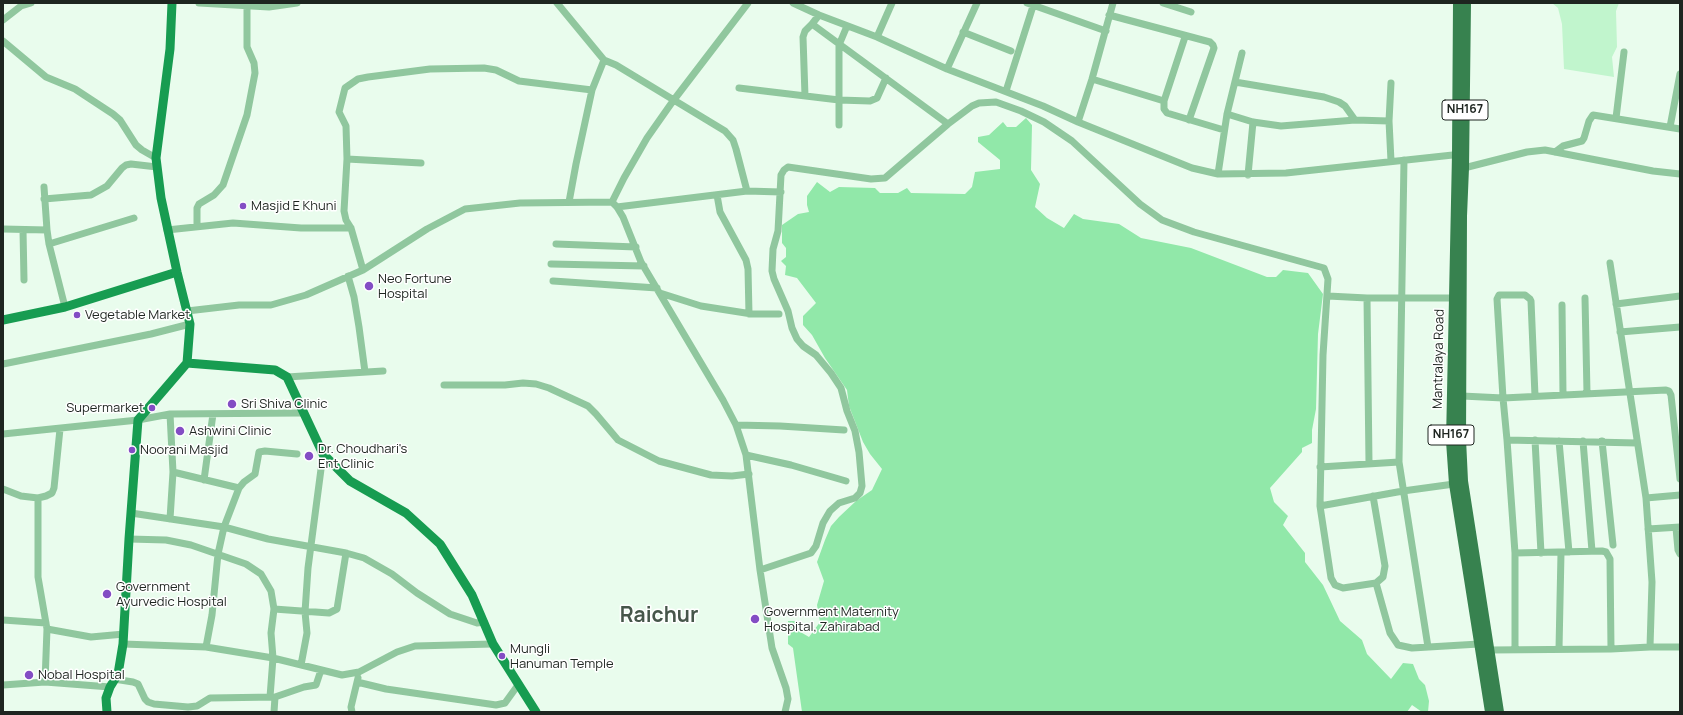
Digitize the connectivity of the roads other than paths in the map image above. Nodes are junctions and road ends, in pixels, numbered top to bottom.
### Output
1 (31, 3) edge
2 (172, 3) edge
3 (199, 3) edge
4 (297, 3) edge
5 (557, 3) edge
6 (748, 3) edge
7 (793, 3) edge
8 (892, 3) edge
9 (977, 3) edge
10 (1113, 3) edge
11 (1163, 3) edge
12 (1458, 3) edge
13 (1466, 3) edge
14 (1032, 4) edge
15 (247, 7) junction
16 (1191, 12) dead end
17 (1109, 15) junction
18 (819, 16) junction
19 (3, 20) edge
20 (812, 24) junction
21 (847, 26) junction
22 (1106, 31) junction
23 (963, 32) junction
24 (877, 37) junction
25 (1185, 37) junction
26 (3, 40) edge
27 (839, 45) junction
28 (1011, 50) dead end
29 (1624, 52) dead end
30 (1242, 53) dead end
31 (604, 60) junction
32 (947, 69) junction
33 (1680, 74) edge
34 (886, 78) junction
35 (1092, 79) junction
36 (1235, 82) junction
37 (1391, 83) dead end
38 (739, 88) dead end
39 (592, 90) junction
40 (1006, 91) junction
41 (805, 96) junction
42 (839, 100) junction
43 (673, 101) junction
44 (1164, 101) junction
45 (1227, 114) junction
46 (1616, 118) junction
47 (1189, 120) junction
48 (1355, 120) junction
49 (1389, 121) junction
50 (1078, 122) junction
51 (1253, 122) junction
52 (948, 124) junction
53 (839, 125) dead end
54 (1670, 127) junction
55 (1680, 129) edge
56 (1224, 130) junction
57 (1555, 152) junction
58 (1460, 154) junction
59 (347, 159) junction
60 (1404, 160) junction
61 (1391, 161) junction
62 (156, 162) junction
63 (421, 163) dead end
64 (1464, 168) junction
65 (1218, 174) junction
66 (1680, 174) edge
67 (1248, 175) junction
68 (44, 187) dead end
69 (747, 191) junction
70 (781, 192) junction
71 (717, 195) junction
72 (44, 199) junction
73 (569, 202) junction
74 (615, 205) junction
75 (134, 218) dead end
76 (197, 226) junction
77 (351, 228) junction
78 (3, 229) edge
79 (23, 230) junction
80 (48, 230) junction
81 (167, 230) junction
82 (49, 244) junction
83 (556, 244) dead end
84 (636, 247) junction
85 (1610, 263) dead end
86 (551, 264) dead end
87 (644, 266) junction
88 (363, 270) junction
89 (177, 272) junction
90 (348, 276) junction
91 (24, 280) dead end
92 (553, 281) dead end
93 (659, 290) junction
94 (1328, 296) junction
95 (1680, 296) edge
96 (1367, 298) junction
97 (1401, 298) junction
98 (1453, 298) junction
99 (1585, 298) dead end
100 (1616, 304) junction
101 (1562, 305) dead end
102 (65, 307) junction
103 (187, 311) junction
104 (749, 314) junction
105 (779, 314) dead end
106 (3, 320) edge
107 (190, 324) junction
108 (1680, 327) edge
109 (1620, 332) junction
110 (187, 363) junction
111 (3, 364) edge
112 (383, 371) dead end
113 (365, 372) junction
114 (287, 377) junction
115 (444, 385) dead end
116 (1630, 391) junction
117 (1587, 394) junction
118 (1563, 395) junction
119 (1462, 396) junction
120 (1535, 396) junction
121 (1503, 398) junction
122 (1677, 411) edge
123 (303, 413) junction
124 (170, 414) junction
125 (213, 414) junction
126 (138, 420) junction
127 (736, 425) junction
128 (60, 428) junction
129 (844, 430) dead end
130 (3, 434) edge
131 (1507, 440) junction
132 (1535, 440) junction
133 (1559, 441) junction
134 (1584, 441) junction
135 (1602, 441) junction
136 (1637, 443) junction
137 (297, 454) dead end
138 (323, 454) junction
139 (746, 455) junction
140 (1399, 462) junction
141 (1369, 463) junction
142 (1679, 465) edge
143 (1320, 467) junction
144 (173, 472) junction
145 (749, 474) junction
146 (1680, 479) edge
147 (204, 480) junction
148 (846, 481) dead end
149 (1454, 484) junction
150 (239, 488) junction
151 (3, 489) edge
152 (1403, 490) junction
153 (1680, 495) edge
154 (1373, 496) junction
155 (38, 498) junction
156 (1646, 498) junction
157 (1320, 506) junction
158 (131, 513) junction
159 (170, 518) junction
160 (224, 527) junction
161 (1678, 527) edge
162 (1648, 529) junction
163 (129, 539) junction
164 (1614, 545) dead end
165 (311, 547) junction
166 (1592, 551) junction
167 (1569, 552) junction
168 (346, 553) junction
169 (1515, 553) junction
170 (1541, 553) junction
171 (1561, 553) junction
172 (218, 554) junction
173 (1680, 554) edge
174 (760, 570) junction
175 (1376, 583) junction
176 (274, 609) junction
177 (305, 612) junction
178 (3, 620) edge
179 (484, 622) junction
180 (47, 626) junction
181 (124, 634) junction
182 (123, 644) junction
183 (493, 644) junction
184 (1479, 644) junction
185 (206, 647) junction
186 (1650, 647) junction
187 (1680, 647) edge
188 (1428, 648) junction
189 (1515, 649) junction
190 (1559, 649) junction
191 (1611, 649) junction
192 (1490, 650) junction
193 (273, 658) junction
194 (301, 665) junction
195 (321, 670) junction
196 (359, 672) junction
197 (45, 682) junction
198 (357, 682) junction
199 (112, 683) junction
200 (3, 685) edge
201 (518, 685) junction
202 (272, 697) junction
203 (107, 712) edge
204 (274, 712) edge
205 (352, 712) edge
206 (536, 712) edge
207 (786, 712) edge
208 (1490, 712) edge
209 (1499, 712) edge

1 - 19 street
2 - 62 main road
3 - 15 street
4 - 15 street
5 - 31 street
6 - 43 street
7 - 18 street
8 - 24 street
9 - 23 street
10 - 17 street
11 - 16 street
12 - 58 highway, Mantralaya Road / NH167
13 - 58 highway, NH167
14 - 22 street
14 - 40 street
15 - 76 street
17 - 22 street
17 - 25 street
18 - 20 street
18 - 21 street
20 - 27 street
20 - 41 street
21 - 24 street
21 - 27 street
22 - 35 street
23 - 28 street
23 - 32 street
24 - 32 street
25 - 44 street
25 - 47 street
26 - 62 street
27 - 34 street
27 - 42 street
29 - 46 street
30 - 36 street
31 - 39 street
31 - 43 street
32 - 40 street
33 - 54 street
34 - 42 street
34 - 52 street
35 - 44 street
35 - 50 street
36 - 45 street
36 - 48 street
37 - 49 street
38 - 41 street
39 - 59 street
39 - 73 street
40 - 50 street
41 - 42 street
42 - 53 street
43 - 69 street
43 - 74 street
44 - 47 street
45 - 51 street
45 - 56 street
46 - 54 street
46 - 57 street
47 - 56 street
48 - 49 street
48 - 51 street
49 - 61 street
50 - 65 street
51 - 67 street
52 - 70 street
52 - 94 street
54 - 55 street
56 - 65 street
57 - 64 street
57 - 66 street
58 - 60 street
58 - 64 highway, NH167
58 - 98 highway, Mantralaya Road / NH167
59 - 63 street
59 - 77 street
60 - 61 street
60 - 97 street
61 - 67 street
62 - 72 street
62 - 81 main road
64 - 119 highway, Mantralaya Road / NH167
65 - 67 street
68 - 72 street
69 - 70 street
69 - 71 street
70 - 174 street
71 - 74 street
71 - 104 street
72 - 80 street
73 - 74 street
73 - 88 street
74 - 84 street
75 - 82 street
76 - 77 street
76 - 81 street
77 - 88 street
78 - 79 street
79 - 80 street
79 - 91 street
80 - 82 street
81 - 89 main road
82 - 102 street
83 - 84 street
84 - 87 street
85 - 100 street
86 - 87 street
87 - 93 street
88 - 90 street
89 - 102 main road
89 - 103 main road
90 - 103 street
90 - 113 street
92 - 93 street
93 - 104 street
93 - 127 street
94 - 96 street
94 - 143 street
95 - 100 street
96 - 97 street
96 - 141 street
97 - 98 street
97 - 140 street
98 - 149 highway, Mantralaya Road / NH167
99 - 117 street
100 - 109 street
101 - 118 street
102 - 106 main road
103 - 107 main road
104 - 105 street
107 - 110 main road
107 - 111 street
108 - 109 street
109 - 116 street
110 - 114 main road
110 - 126 main road
112 - 113 street
113 - 114 street
114 - 123 main road
115 - 145 street
116 - 117 street
116 - 122 street
116 - 136 street
117 - 118 street
118 - 120 street
119 - 121 street
119 - 192 highway, Mantralaya Road / NH167
120 - 121 street
120 - 121 street
121 - 131 street
122 - 142 street
123 - 125 street
123 - 138 main road
124 - 125 street
124 - 126 street
124 - 144 street
125 - 147 street
126 - 128 street
126 - 158 main road
127 - 129 street
127 - 139 street
128 - 130 street
128 - 155 street
131 - 132 street
131 - 169 street
132 - 133 street
132 - 170 street
133 - 134 street
133 - 167 street
134 - 135 street
134 - 166 street
135 - 136 street
135 - 164 street
136 - 156 street
137 - 150 street
138 - 165 street
138 - 179 main road
139 - 145 street
139 - 148 street
140 - 141 street
140 - 152 street
141 - 143 street
142 - 146 street
143 - 157 street
144 - 147 street
144 - 159 street
145 - 174 street
147 - 150 street
149 - 152 street
149 - 184 highway, Mantralaya Road / NH167
150 - 160 street
151 - 155 street
152 - 154 street
152 - 188 street
153 - 156 street
154 - 157 street
154 - 175 street
155 - 180 street
156 - 162 street
157 - 175 street
158 - 159 street
158 - 163 main road
159 - 160 street
160 - 165 street
160 - 172 street
161 - 162 street
161 - 173 street
162 - 186 street
163 - 172 street
163 - 181 main road
165 - 168 street
165 - 177 street
166 - 167 street
166 - 191 street
167 - 171 street
168 - 177 street
168 - 179 street
169 - 170 street
169 - 189 street
170 - 171 street
171 - 190 street
172 - 176 street
172 - 185 street
174 - 207 street
175 - 188 street
176 - 177 street
176 - 193 street
177 - 194 street
178 - 180 street
179 - 183 main road
180 - 181 street
180 - 197 street
181 - 182 main road
182 - 185 street
182 - 199 main road
183 - 196 street
183 - 201 main road
184 - 188 street
184 - 208 highway, Mantralaya Road / NH167
185 - 193 street
186 - 187 street
186 - 191 street
189 - 190 street
189 - 192 street
190 - 191 street
192 - 209 highway, Mantralaya Road / NH167
193 - 194 street
193 - 202 street
194 - 195 street
195 - 196 street
195 - 202 street
196 - 198 street
197 - 199 street
197 - 200 street
198 - 201 street
198 - 205 street
199 - 202 street
199 - 203 main road
201 - 206 main road
202 - 204 street

